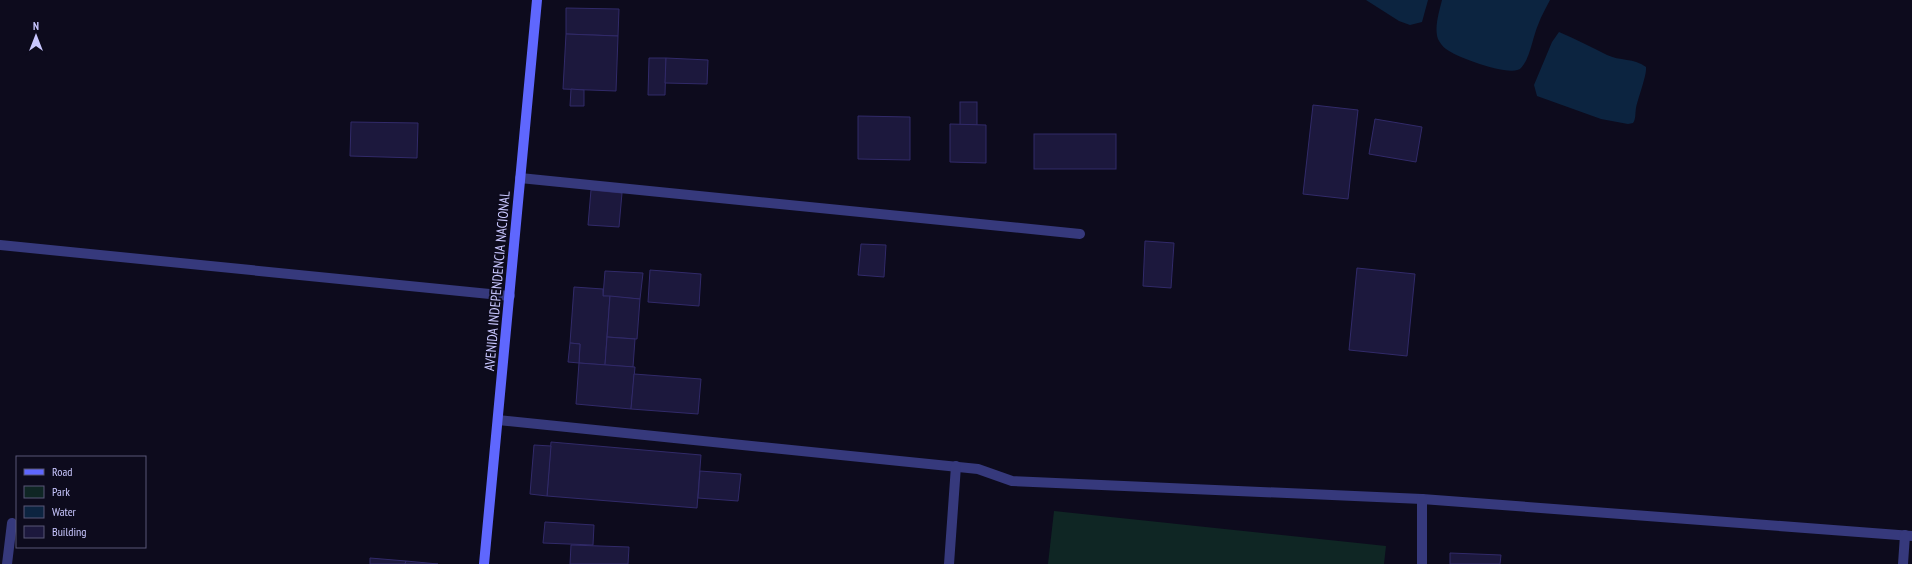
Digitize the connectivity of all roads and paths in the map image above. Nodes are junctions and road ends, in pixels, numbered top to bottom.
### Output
1 (537, 0) edge
2 (520, 178) junction
3 (1080, 234) dead end
4 (0, 245) edge
5 (510, 296) junction
6 (498, 420) junction
7 (956, 466) junction
8 (1422, 499) junction
9 (12, 523) dead end
10 (1908, 535) edge
11 (7, 564) edge
12 (484, 564) edge
13 (949, 564) edge
14 (1422, 564) edge
15 (1903, 564) edge

1 - 2 main road, AVENIDA INDEPENDENCIA NACIONAL
2 - 3 street
2 - 5 main road, AVENIDA INDEPENDENCIA NACIONAL
4 - 5 street
5 - 6 main road, AVENIDA INDEPENDENCIA NACIONAL
6 - 7 street
6 - 12 main road, AVENIDA INDEPENDENCIA NACIONAL
7 - 8 street
7 - 13 street
8 - 10 street
8 - 14 street
9 - 11 street
10 - 15 street

